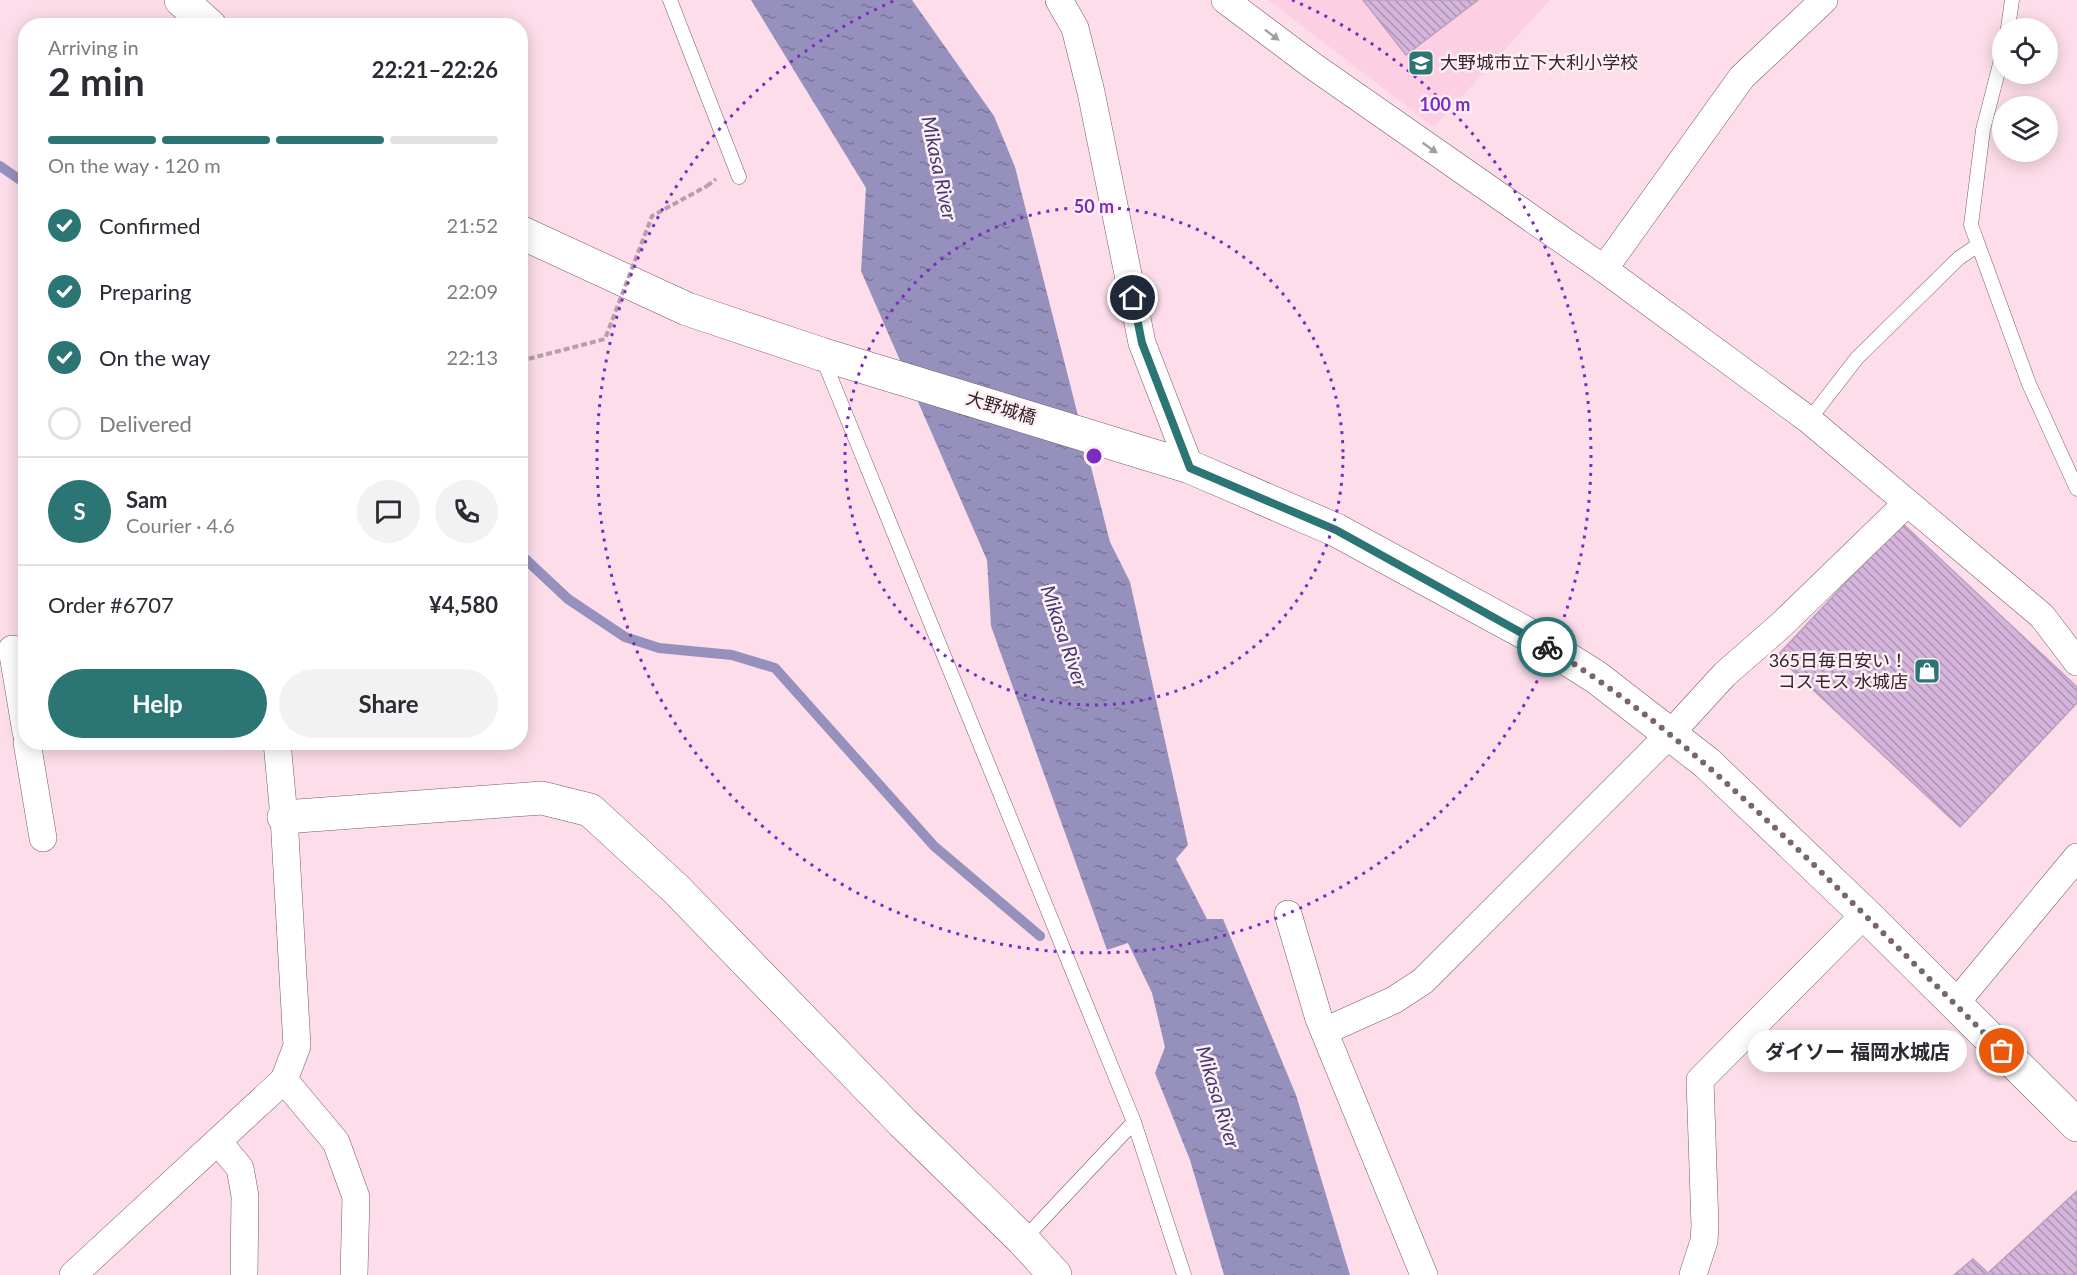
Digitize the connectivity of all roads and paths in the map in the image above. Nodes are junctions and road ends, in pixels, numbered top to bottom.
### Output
1 (181, 0) edge
2 (670, 0) edge
3 (1059, 0) edge
4 (1225, 0) edge
5 (1824, 0) edge
6 (2012, 0) edge
7 (201, 18) edge
8 (2009, 18) edge
9 (1995, 84) edge
10 (739, 177) dead end
11 (707, 186) dead end
12 (528, 236) edge
13 (1978, 245) junction
14 (1604, 269) junction
15 (821, 354) junction
16 (528, 360) edge
17 (1809, 420) junction
18 (1190, 468) junction
19 (2077, 489) edge
20 (1907, 503) junction
21 (18, 650) edge
22 (2077, 662) edge
23 (18, 685) edge
24 (1671, 733) junction
25 (28, 750) edge
26 (278, 750) edge
27 (284, 817) junction
28 (43, 838) dead end
29 (2077, 857) edge
30 (1288, 914) dead end
31 (1865, 914) junction
32 (1955, 1004) junction
33 (1325, 1031) junction
34 (284, 1080) junction
35 (1134, 1122) junction
36 (2077, 1125) edge
37 (219, 1143) junction
38 (1023, 1240) junction
39 (73, 1275) edge
40 (244, 1275) edge
41 (354, 1275) edge
42 (1055, 1275) edge
43 (1184, 1275) edge
44 (1424, 1275) edge
45 (1694, 1275) edge

1 - 7 main road
2 - 10 lane
3 - 18 street
4 -> 14 street
5 - 14 street
6 - 8 lane
9 - 13 lane
11 - 16 path, bridge
12 - 15 main road, 大野城橋
13 - 17 lane
13 - 19 lane
14 - 17 street
15 - 18 main road, 大野城橋
15 - 35 lane
17 - 20 street
18 - 24 main road, 大野城橋
20 - 22 street
20 - 24 street
21 - 23 street
24 - 31 main road, 大野城橋
24 - 33 street
25 - 28 street
26 - 27 street
27 - 34 street
27 - 38 main road
29 - 32 street
30 - 33 street
31 - 32 main road, 大野城橋
31 - 45 street
32 - 36 main road, 大野城橋
33 - 44 street
34 - 37 street
34 - 41 street
35 - 38 lane
35 - 43 lane
37 - 39 street
37 - 40 street
38 - 42 main road

